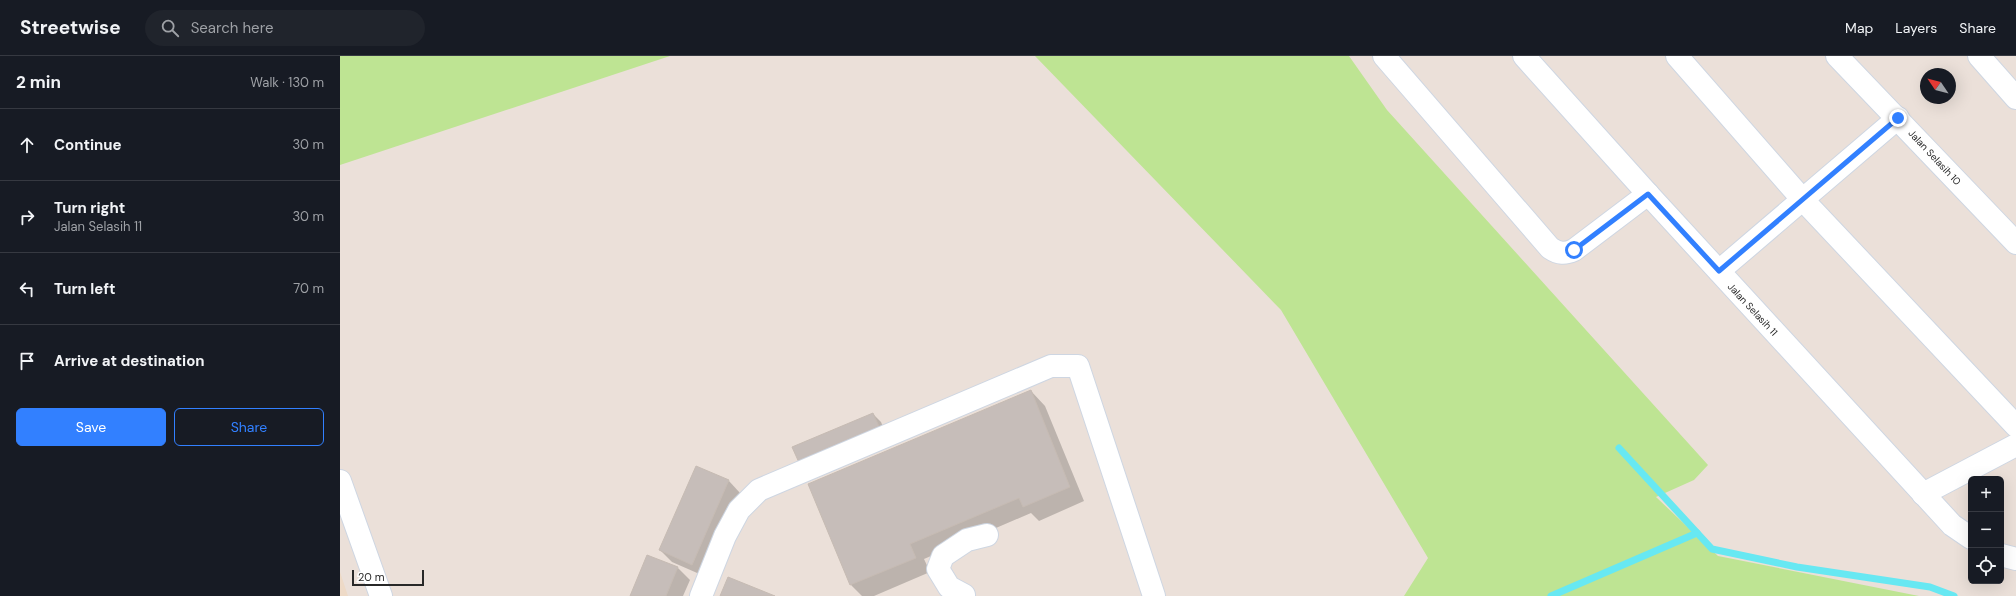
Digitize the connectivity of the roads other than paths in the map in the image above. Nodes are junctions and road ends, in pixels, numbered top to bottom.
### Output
1 (1384, 56) edge
2 (1524, 56) edge
3 (1677, 56) edge
4 (1837, 56) edge
5 (1979, 56) edge
6 (2016, 98) edge
7 (1898, 118) junction
8 (1648, 194) junction
9 (1803, 200) junction
10 (2016, 243) edge
11 (1719, 271) junction
12 (2016, 426) edge
13 (2016, 445) edge
14 (340, 481) edge
15 (1923, 494) junction
16 (987, 535) dead end
17 (1968, 536) edge
18 (2004, 556) edge
19 (2016, 559) edge
20 (964, 594) dead end
21 (381, 596) edge
22 (701, 596) edge
23 (1154, 596) edge

1 - 8 street
2 - 8 street, Jalan Selasih 11
3 - 9 street
4 - 7 street, Jalan Selasih 10
5 - 6 street
7 - 9 street
7 - 10 street, Jalan Selasih 10
8 - 11 street, Jalan Selasih 11
9 - 11 street
9 - 12 street
11 - 15 street, Jalan Selasih 11
13 - 15 street
14 - 21 street
15 - 17 street, Jalan Selasih 11
16 - 20 street
18 - 19 street
22 - 23 street

